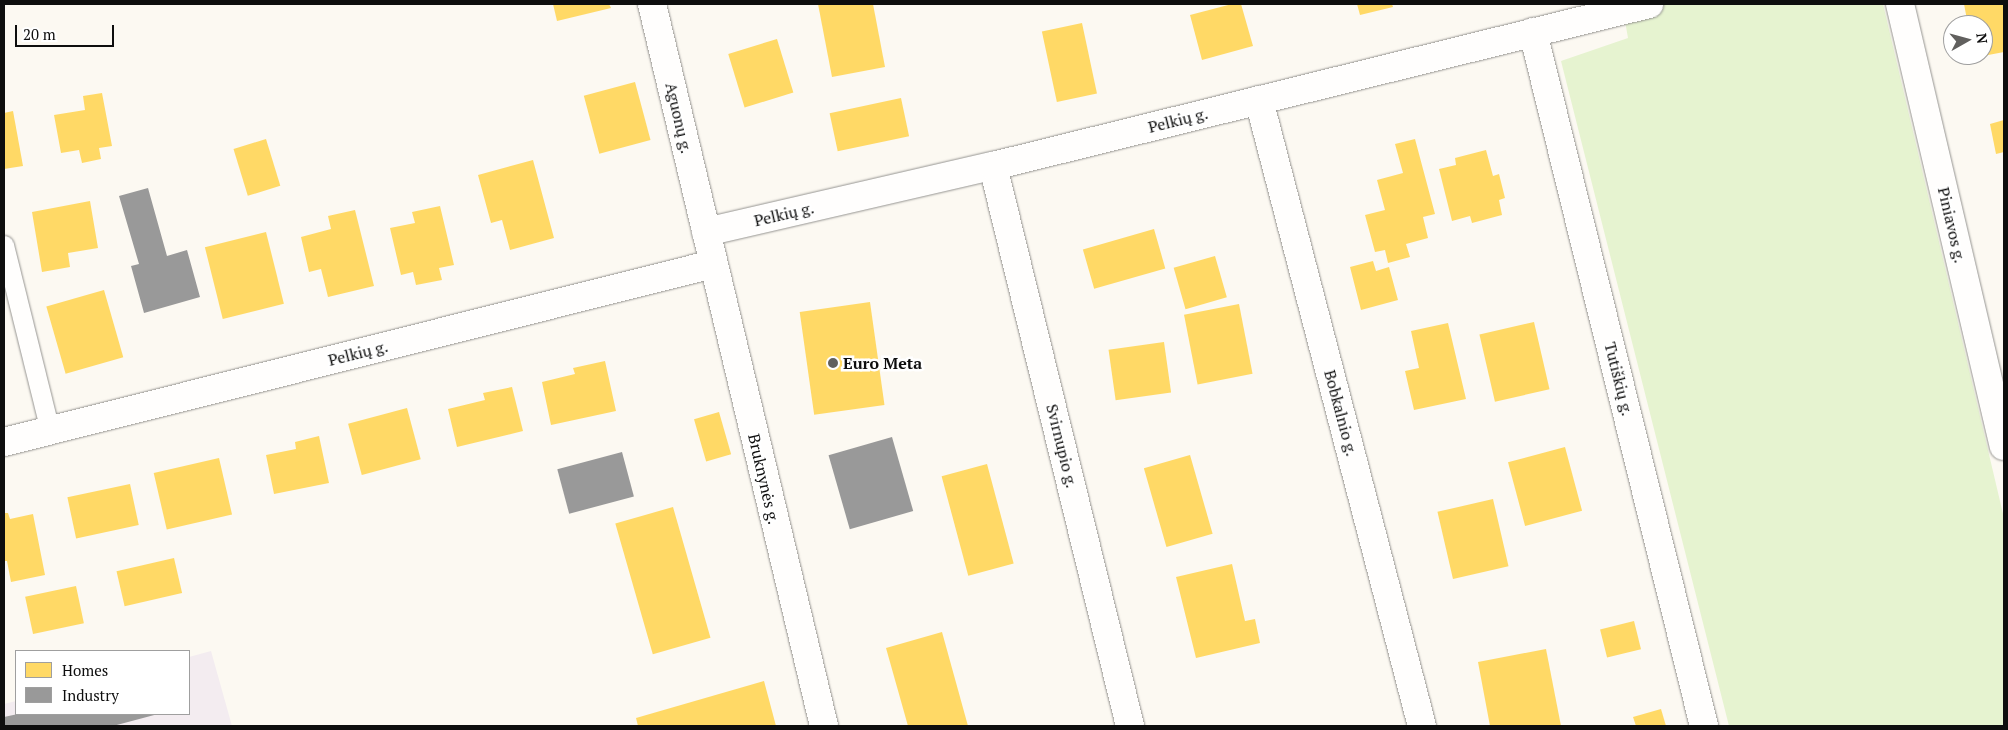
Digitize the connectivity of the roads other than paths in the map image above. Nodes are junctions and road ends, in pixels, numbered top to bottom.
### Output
1 (652, 4) edge
2 (1649, 4) edge
3 (1900, 4) edge
4 (1533, 32) junction
5 (1259, 100) junction
6 (993, 166) junction
7 (706, 232) junction
8 (4, 246) edge
9 (713, 264) junction
10 (50, 431) junction
11 (4, 442) edge
12 (2004, 446) edge
13 (824, 726) edge
14 (1130, 726) edge
15 (1422, 726) edge
16 (1704, 726) edge

1 - 7 street, Aguonų g.
2 - 4 street, Pelkių g.
3 - 12 street, Piniavos g.
4 - 5 street, Pelkių g.
4 - 16 street, Tutiškių g.
5 - 6 street, Pelkių g.
5 - 15 street, Bobkalnio g.
6 - 7 street, Pelkių g.
6 - 14 street, Svirnupio g.
7 - 9 street, Bruknynės g.
8 - 10 lane
9 - 10 street, Pelkių g.
9 - 13 street, Bruknynės g.
10 - 11 street, Pelkių g.

